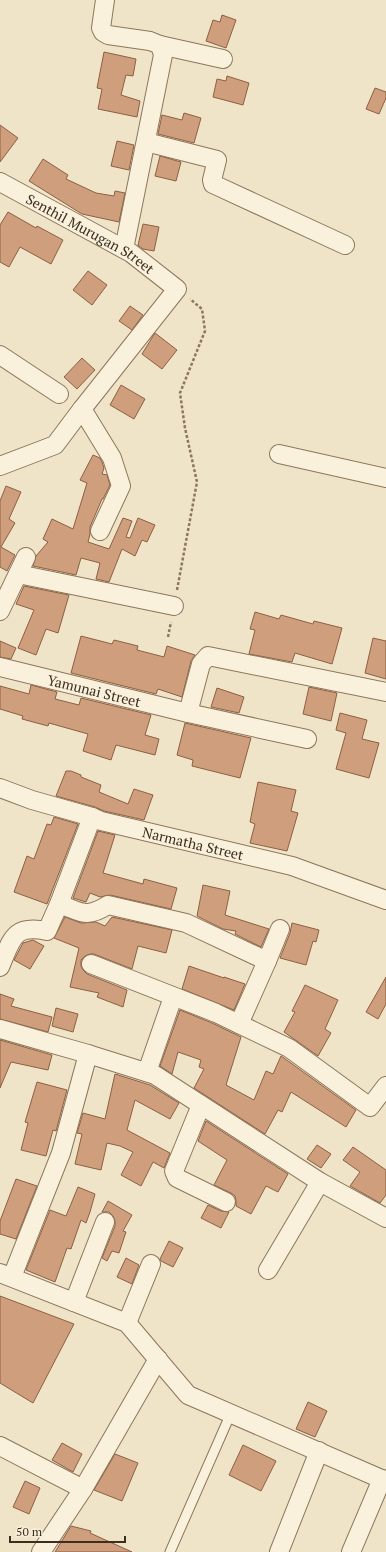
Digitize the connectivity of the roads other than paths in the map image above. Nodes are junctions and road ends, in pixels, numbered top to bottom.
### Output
1 (105, 0) edge
2 (160, 45) junction
3 (223, 60) dead end
4 (146, 142) junction
5 (0, 182) edge
6 (346, 246) dead end
7 (124, 249) junction
8 (0, 355) edge
9 (59, 394) dead end
10 (82, 409) junction
11 (280, 454) dead end
12 (0, 466) edge
13 (386, 478) edge
14 (100, 531) dead end
15 (26, 558) dead end
16 (18, 574) junction
17 (174, 606) road end
18 (0, 611) edge
19 (0, 667) edge
20 (386, 692) edge
21 (188, 713) junction
22 (307, 739) dead end
23 (0, 788) edge
24 (92, 817) junction
25 (386, 900) edge
26 (59, 904) junction
27 (280, 929) dead end
28 (2, 955) edge
29 (267, 961) junction
30 (91, 964) dead end
31 (173, 997) junction
32 (239, 1024) junction
33 (0, 1029) edge
34 (88, 1054) junction
35 (146, 1072) junction
36 (386, 1086) edge
37 (201, 1106) junction
38 (320, 1182) junction
39 (226, 1202) dead end
40 (386, 1218) edge
41 (105, 1222) dead end
42 (151, 1264) dead end
43 (268, 1270) dead end
44 (6, 1275) edge
45 (74, 1302) junction
46 (127, 1323) junction
47 (158, 1360) junction
48 (230, 1413) junction
49 (0, 1446) edge
50 (320, 1451) junction
51 (384, 1480) edge
52 (83, 1489) junction
53 (41, 1552) edge
54 (170, 1552) edge
55 (279, 1552) edge
56 (351, 1552) edge

1 - 2 street
2 - 3 street
2 - 4 street
4 - 6 street
4 - 7 street
5 - 7 street, Senthil Murugan Street
7 - 10 street, Senthil Murugan Street
8 - 9 street
10 - 12 street
10 - 14 street
11 - 13 street
15 - 16 street
16 - 17 street
16 - 18 street
19 - 21 street, Yamunai Street
20 - 21 street
21 - 22 street, Yamunai Street
23 - 24 street, Narmatha Street
24 - 25 street, Narmatha Street
24 - 26 street
26 - 28 street
26 - 29 street
27 - 29 street
29 - 32 street
30 - 31 street
31 - 32 street
31 - 35 street
32 - 36 street
33 - 34 street
34 - 35 street
34 - 44 street
35 - 37 street
37 - 38 street
37 - 39 street
38 - 40 street
38 - 43 street
41 - 45 street
42 - 46 street
44 - 45 street
45 - 46 street
46 - 47 street
47 - 48 street
47 - 52 street
48 - 50 street
48 - 54 lane
49 - 52 street
50 - 51 street
50 - 55 street
51 - 56 street
52 - 53 street

